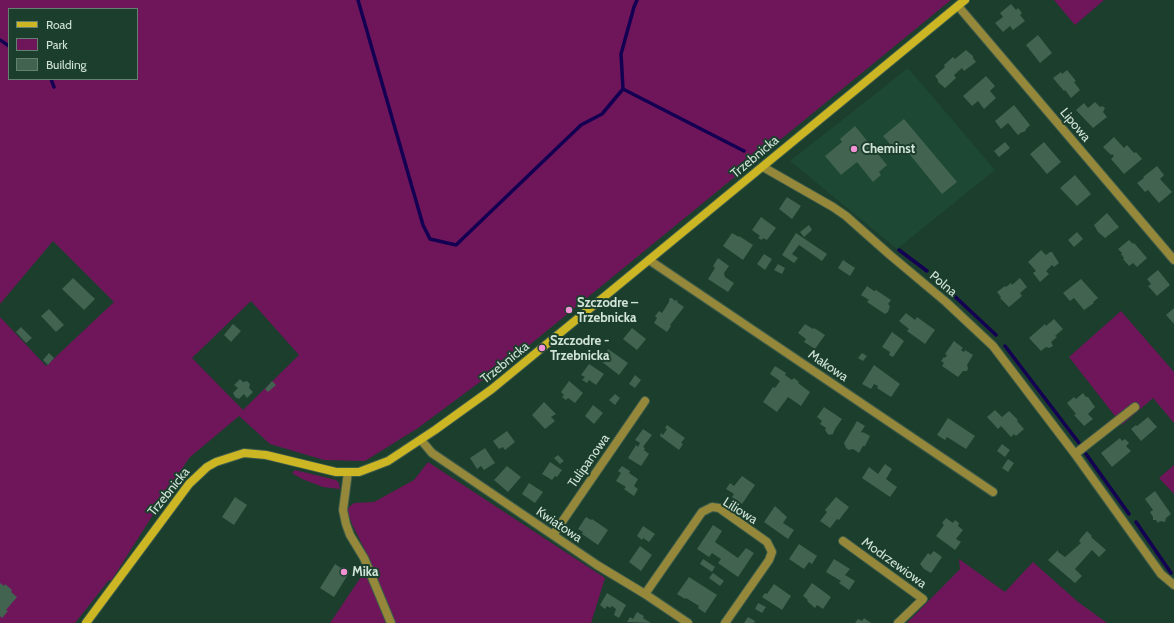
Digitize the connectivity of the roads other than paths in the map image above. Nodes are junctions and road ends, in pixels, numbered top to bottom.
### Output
1 (965, 0) edge
2 (958, 6) junction
3 (763, 167) junction
4 (649, 260) junction
5 (1174, 260) edge
6 (645, 401) dead end
7 (1135, 407) dead end
8 (421, 440) junction
9 (1075, 454) junction
10 (348, 472) junction
11 (993, 492) dead end
12 (553, 535) junction
13 (843, 540) dead end
14 (1174, 585) edge
15 (644, 594) junction
16 (86, 623) edge
17 (391, 623) edge
18 (688, 623) edge
19 (725, 623) edge
20 (898, 623) edge

1 - 2 street, Trzebnicka
2 - 3 street, Trzebnicka
2 - 5 street, Lipowa
3 - 4 street, Trzebnicka
3 - 9 street, Polna
4 - 8 street, Trzebnicka
4 - 11 street, Makowa
6 - 12 street, Tulipanowa
7 - 9 street
8 - 10 street, Trzebnicka
8 - 12 street, Kwiatowa
9 - 14 street, Polna
10 - 16 street, Trzebnicka
10 - 17 street
12 - 15 street, Kwiatowa
13 - 20 street, Modrzewiowa
15 - 18 street, Kwiatowa
15 - 19 street, Liliowa

